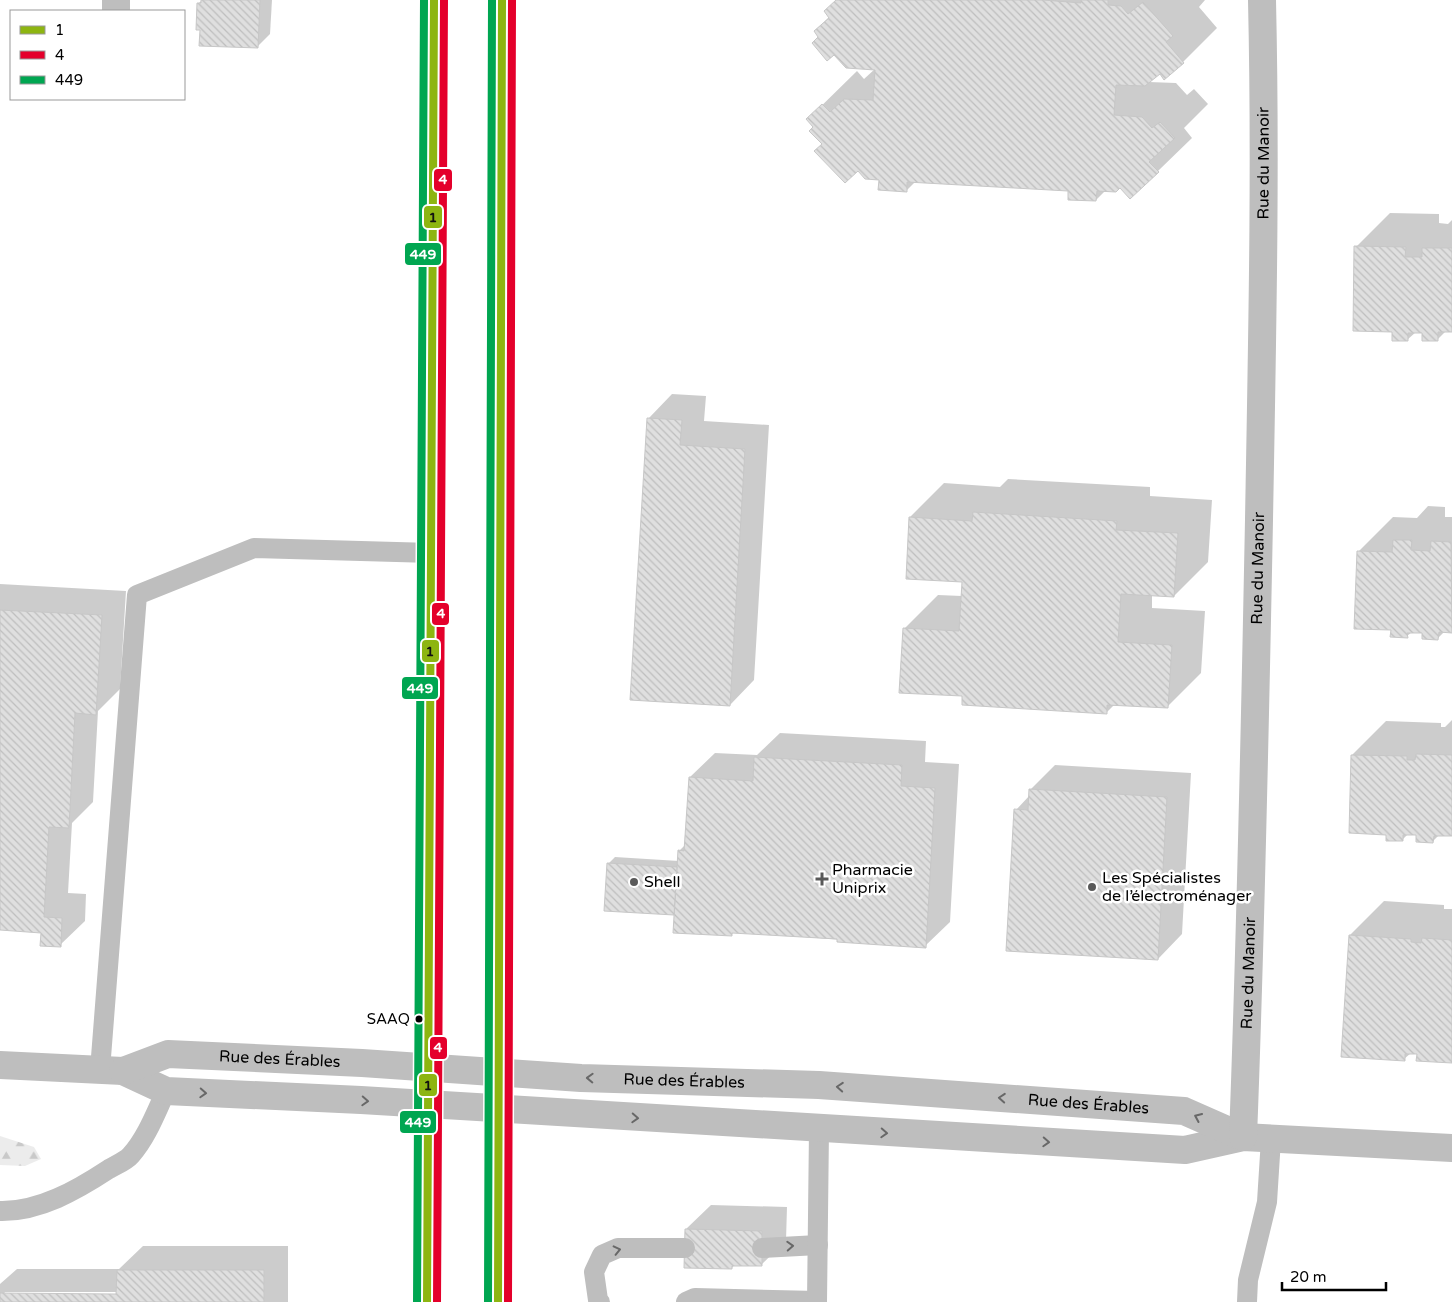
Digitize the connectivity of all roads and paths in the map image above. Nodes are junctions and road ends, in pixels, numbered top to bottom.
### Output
1 (434, 0) edge
2 (502, 0) edge
3 (1262, 0) edge
4 (432, 553) junction
5 (0, 1064) edge
6 (430, 1068) junction
7 (112, 1070) junction
8 (499, 1072) junction
9 (166, 1091) junction
10 (429, 1105) junction
11 (498, 1110) junction
12 (819, 1129) junction
13 (1242, 1137) junction
14 (1271, 1138) junction
15 (1452, 1148) edge
16 (0, 1211) edge
17 (818, 1245) junction
18 (685, 1248) dead end
19 (762, 1248) dead end
20 (692, 1301) edge
21 (427, 1302) edge
22 (498, 1302) edge
23 (600, 1302) edge
24 (818, 1302) edge
25 (1247, 1302) edge

1 - 4 main road
2 - 8 main road
3 - 13 street, Rue du Manoir
4 - 6 main road
4 - 7 lane
5 - 7 street, Rue des Érables
6 - 7 street, Rue des Érables
6 - 8 street, Rue des Érables
6 - 10 main road
7 - 9 street, Rue des Érables
8 - 11 main road
13 -> 8 street, Rue des Érables
9 -> 10 street, Rue des Érables
9 - 16 lane
10 - 11 street, Rue des Érables
10 - 21 main road
11 -> 12 street, Rue des Érables
11 - 22 main road
12 -> 13 street, Rue des Érables
12 - 17 lane
13 - 14 street, Rue des Érables
14 - 15 street, Rue des Érables
14 - 25 lane
19 -> 17 lane
17 - 24 lane
23 -> 18 lane
20 - 24 lane

